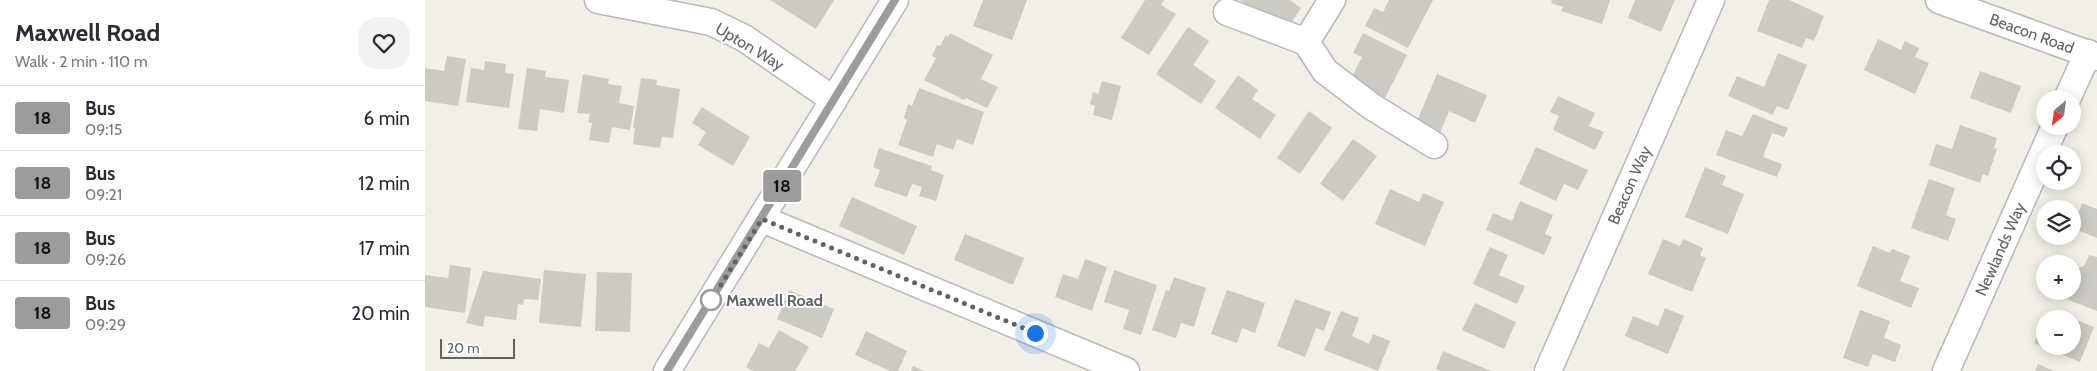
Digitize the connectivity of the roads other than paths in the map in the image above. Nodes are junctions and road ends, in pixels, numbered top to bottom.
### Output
1 (598, 0) edge
2 (895, 0) edge
3 (1332, 0) edge
4 (1711, 0) edge
5 (1939, 0) edge
6 (1227, 12) dead end
7 (1306, 42) junction
8 (2092, 55) edge
9 (2072, 90) edge
10 (834, 100) junction
11 (2051, 135) edge
12 (1434, 145) dead end
13 (762, 219) junction
14 (667, 371) edge
15 (1126, 371) edge
16 (1548, 371) edge
17 (1946, 371) edge

1 - 10 street, Upton Way
2 - 10 street
3 - 7 street
4 - 16 street, Beacon Way
5 - 8 street, Beacon Road
6 - 7 street
7 - 12 street
8 - 9 street
10 - 13 street
11 - 17 street, Newlands Way
13 - 14 street
13 - 15 street

